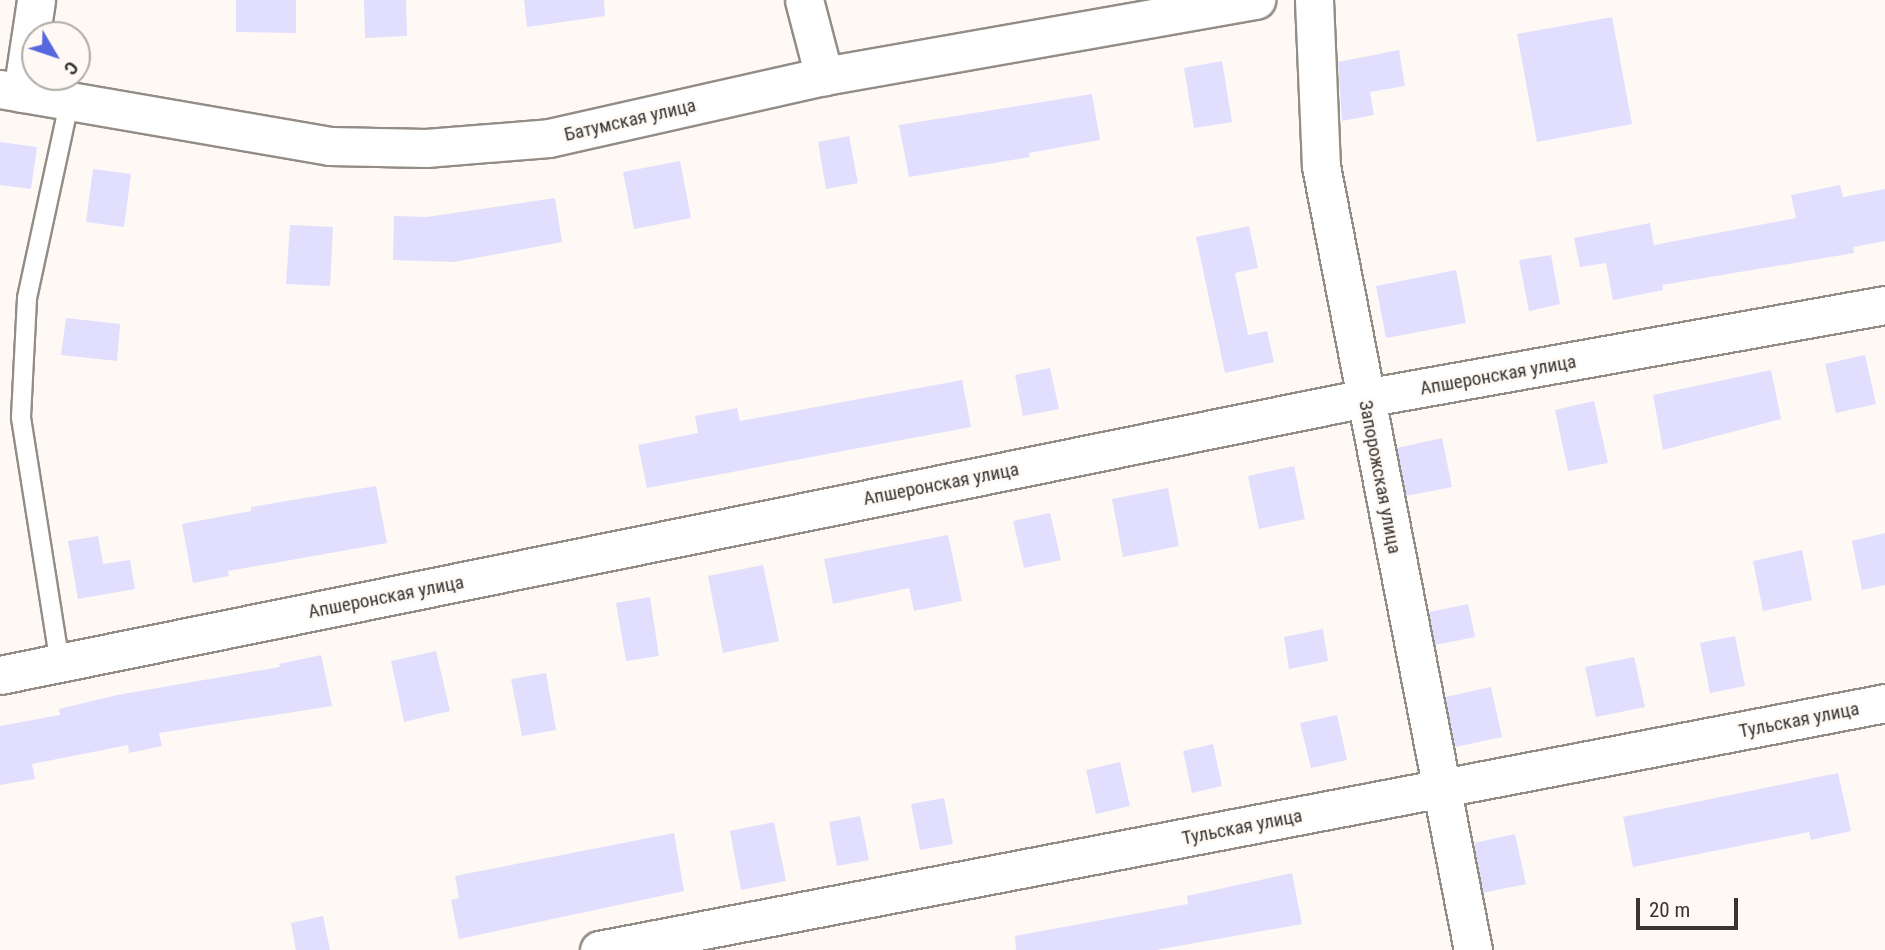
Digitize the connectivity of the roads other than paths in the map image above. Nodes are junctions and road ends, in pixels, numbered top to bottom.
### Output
1 (36, 0) edge
2 (804, 0) edge
3 (1256, 0) edge
4 (1314, 0) edge
5 (1208, 4) edge
6 (824, 76) junction
7 (11, 91) edge
8 (69, 104) junction
9 (1885, 305) edge
10 (1365, 398) junction
11 (60, 664) junction
12 (0, 675) edge
13 (1885, 703) edge
14 (1442, 789) junction
15 (599, 950) edge
16 (1473, 950) edge

1 - 7 street
2 - 6 street
3 - 5 street, Батумская улица
4 - 10 street, Запорожская улица
5 - 6 street, Батумская улица
6 - 8 street, Батумская улица
7 - 8 street, Батумская улица
8 - 11 lane
9 - 10 street, Апшеронская улица
10 - 11 street, Апшеронская улица
10 - 14 street, Запорожская улица
11 - 12 street, Апшеронская улица
13 - 14 street, Тульская улица
14 - 15 street, Тульская улица
14 - 16 street, Запорожская улица

